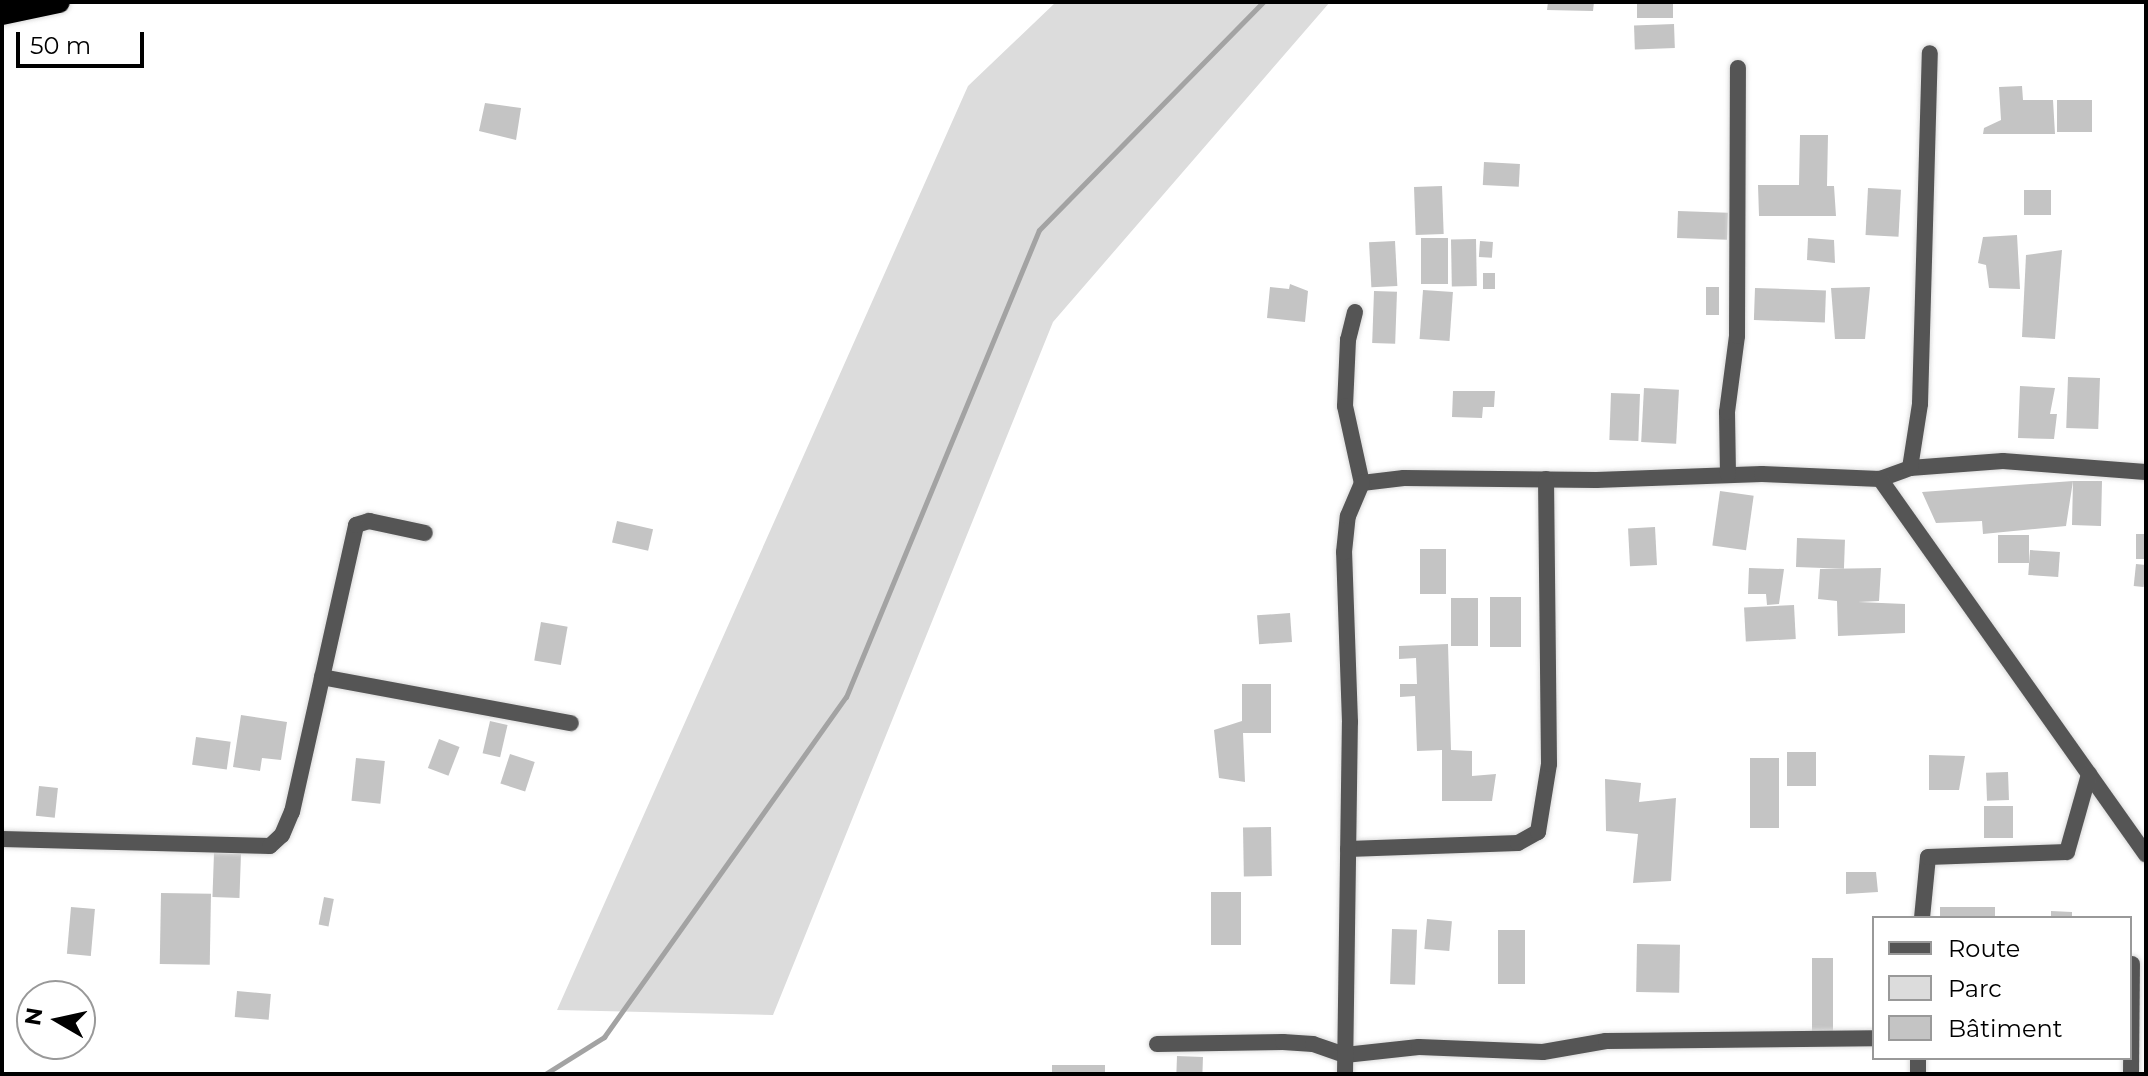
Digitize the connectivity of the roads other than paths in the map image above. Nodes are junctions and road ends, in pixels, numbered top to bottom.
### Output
1 (59, 2) edge
2 (2, 14) edge
3 (1930, 53) dead end
4 (1738, 68) dead end
5 (1355, 312) dead end
6 (1910, 468) junction
7 (2146, 472) edge
8 (1728, 475) junction
9 (1546, 479) junction
10 (1880, 479) junction
11 (1362, 483) junction
12 (425, 533) dead end
13 (322, 677) junction
14 (571, 723) dead end
15 (2089, 774) junction
16 (2, 839) edge
17 (1348, 849) junction
18 (2146, 854) edge
19 (1922, 916) edge
20 (1872, 1038) edge
21 (1157, 1044) dead end
22 (1345, 1055) junction
23 (1345, 1074) edge

1 - 2 highway
3 - 6 street
4 - 8 street
5 - 11 street
6 - 7 street
6 - 10 street
8 - 9 street
8 - 10 street
9 - 11 street
9 - 17 street
10 - 15 street
11 - 17 street
12 - 13 street
13 - 14 street
13 - 16 street
15 - 18 street
15 - 19 street
17 - 22 street
20 - 22 street
21 - 22 street
22 - 23 street

